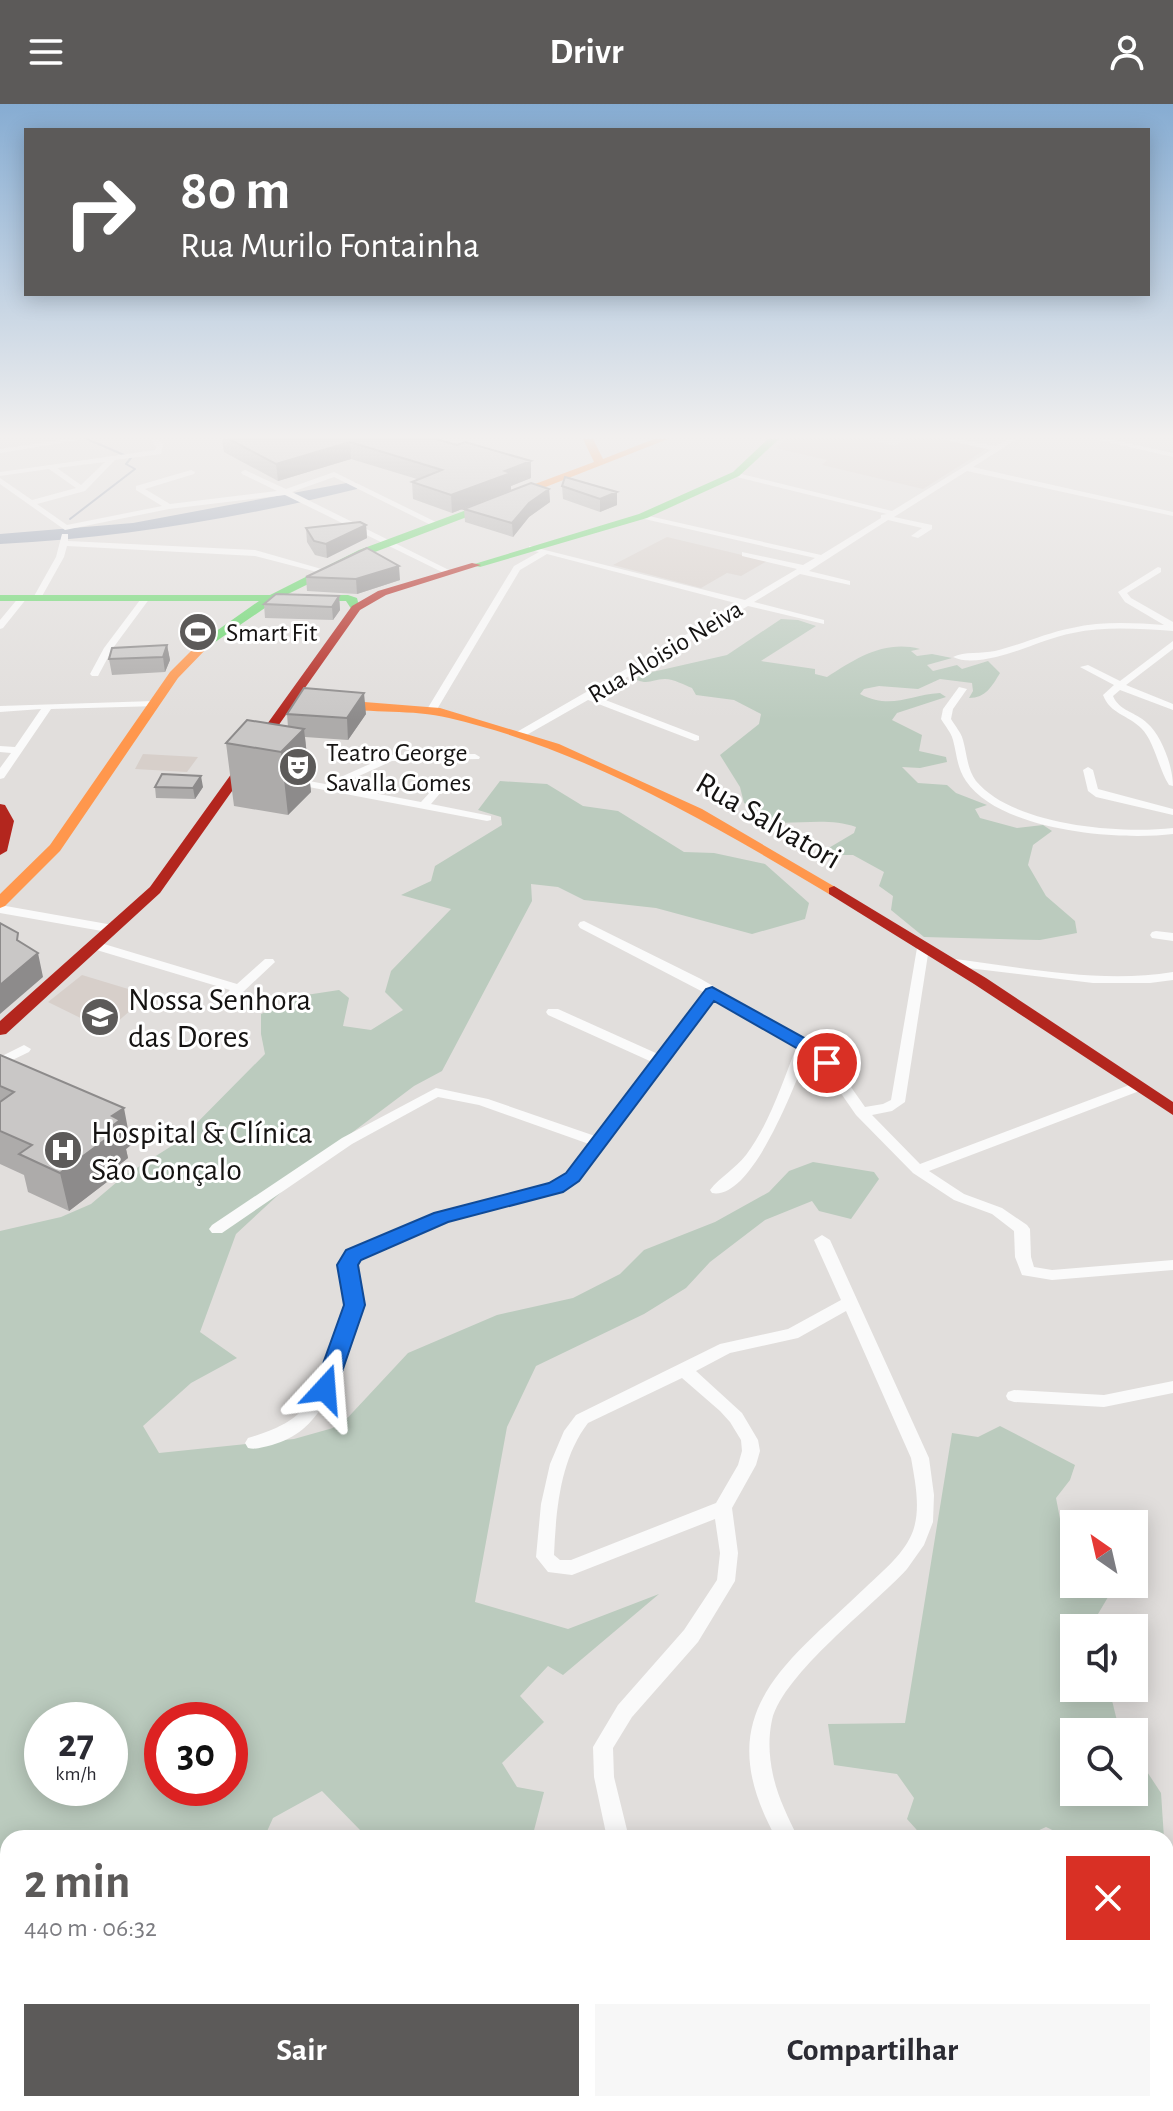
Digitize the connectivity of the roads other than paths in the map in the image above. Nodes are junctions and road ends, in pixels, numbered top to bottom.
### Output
1 (62, 533) edge
2 (74, 533) edge
3 (366, 533) edge
4 (416, 533) edge
5 (593, 533) edge
6 (715, 533) edge
7 (862, 533) edge
8 (920, 533) edge
9 (65, 535) junction
10 (915, 536) dead end
11 (386, 543) junction
12 (538, 551) junction
13 (745, 554) dead end
14 (824, 558) junction
15 (321, 570) junction
16 (1158, 570) dead end
17 (805, 571) junction
18 (449, 572) junction
19 (847, 583) dead end
20 (0, 598) edge
21 (30, 598) junction
22 (146, 598) junction
23 (267, 599) junction
24 (745, 603) junction
25 (356, 608) junction
26 (821, 622) dead end
27 (0, 626) edge
28 (1173, 627) edge
29 (1173, 644) edge
30 (958, 657) dead end
31 (1085, 667) dead end
32 (95, 674) dead end
33 (1120, 686) junction
34 (962, 689) dead end
35 (588, 697) junction
36 (287, 701) junction
37 (154, 704) junction
38 (48, 706) junction
39 (1173, 707) edge
40 (0, 709) edge
41 (431, 711) junction
42 (519, 735) junction
43 (695, 738) dead end
44 (0, 749) edge
45 (18, 750) junction
46 (475, 757) dead end
47 (1088, 770) dead end
48 (0, 776) edge
49 (276, 778) edge
50 (1173, 783) edge
51 (327, 787) junction
52 (437, 791) dead end
53 (423, 806) junction
54 (0, 808) edge
55 (1173, 812) edge
56 (487, 818) dead end
57 (1173, 831) edge
58 (2, 844) edge
59 (0, 906) edge
60 (584, 925) dead end
61 (113, 929) junction
62 (1156, 935) dead end
63 (1173, 937) edge
64 (94, 945) junction
65 (923, 948) junction
66 (269, 962) dead end
67 (947, 962) junction
68 (1173, 976) edge
69 (239, 989) junction
70 (712, 992) junction
71 (220, 1006) dead end
72 (553, 1012) dead end
73 (0, 1030) edge
74 (804, 1045) junction
75 (24, 1049) dead end
76 (659, 1060) junction
77 (0, 1062) edge
78 (1137, 1087) junction
79 (1173, 1110) edge
80 (861, 1112) junction
81 (600, 1143) junction
82 (918, 1170) junction
83 (717, 1190) dead end
84 (217, 1229) dead end
85 (822, 1240) dead end
86 (1173, 1265) edge
87 (849, 1302) junction
88 (684, 1370) junction
89 (1173, 1387) edge
90 (1014, 1396) dead end
91 (254, 1443) dead end
92 (723, 1508) junction
93 (616, 1830) edge
94 (783, 1830) edge

1 - 9 street
2 - 9 street
3 - 11 street
4 - 11 main road
5 - 12 main road
6 - 14 street
7 - 14 street, Rua Aloisio Neiva
8 - 10 street
9 - 15 street
9 - 21 street
11 - 15 main road
11 - 18 street
12 - 18 main road
12 - 24 street
12 - 41 street
13 - 17 street
14 - 17 street, Rua Aloisio Neiva
15 - 23 main road
16 - 28 street
17 - 19 street
17 - 24 street, Rua Aloisio Neiva
18 - 25 main road
20 - 21 main road
21 - 22 main road
21 - 27 street
22 - 23 main road
22 - 32 street
23 - 25 main road
23 - 37 main road
24 - 26 street
24 - 35 street, Rua Aloisio Neiva
25 - 36 main road
28 - 30 street
29 - 33 street
31 - 33 street
33 - 39 street
33 - 50 street
34 - 57 street
35 - 42 street, Rua Aloisio Neiva
35 - 43 street
36 - 41 main road, Rua Salvatori
36 - 61 main road
37 - 38 street
37 - 59 main road
38 - 40 street
38 - 45 street
41 - 42 main road, Rua Salvatori
42 - 65 main road, Rua Salvatori
44 - 45 street
45 - 48 street
46 - 51 street
47 - 55 street
49 - 51 street
51 - 53 street
52 - 53 street
53 - 56 street
54 - 58 main road
59 - 61 street
60 - 70 street
61 - 64 main road
62 - 63 street
64 - 69 street
64 - 73 main road
65 - 67 main road, Rua Salvatori
65 - 80 street
66 - 69 street
67 - 68 street
67 - 78 main road, Rua Salvatori
69 - 71 street
70 - 74 street
70 - 76 street
72 - 76 street
74 - 80 street
74 - 83 street
75 - 77 street
76 - 81 street
78 - 79 main road, Rua Salvatori
78 - 82 street
80 - 82 street
81 - 84 street
81 - 91 street
82 - 86 street
85 - 87 street
87 - 88 street
87 - 94 street
88 - 92 street
88 - 92 street
89 - 90 street
92 - 93 street

